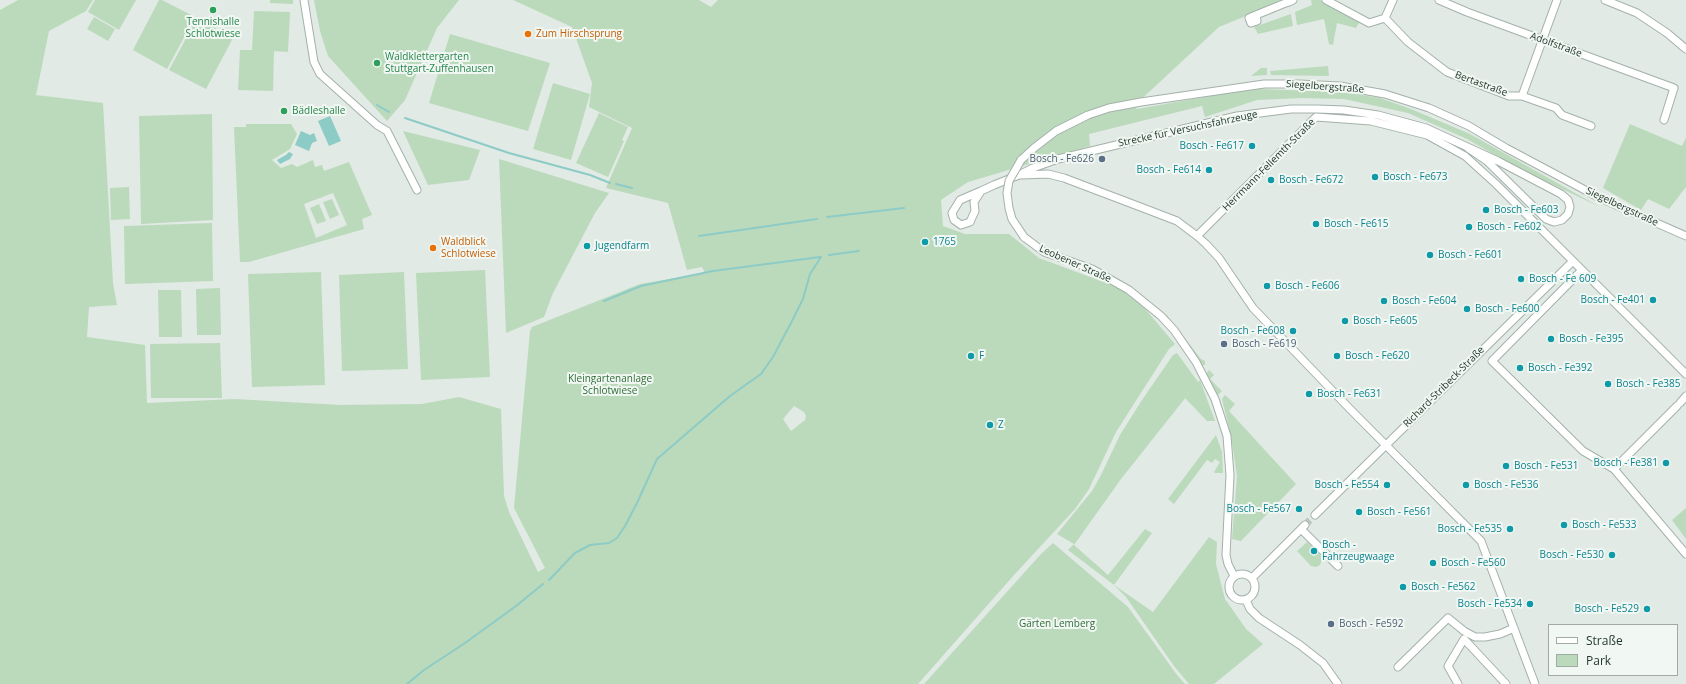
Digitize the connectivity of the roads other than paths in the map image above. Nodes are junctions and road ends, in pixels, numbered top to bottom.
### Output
1 (304, 0) edge
2 (1293, 0) edge
3 (1326, 0) edge
4 (1393, 0) edge
5 (1439, 0) edge
6 (1557, 0) edge
7 (1605, 0) edge
8 (1256, 15) dead end
9 (1385, 18) junction
10 (1543, 40) junction
11 (1686, 50) edge
12 (1522, 96) junction
13 (1664, 120) dead end
14 (1591, 126) dead end
15 (1468, 148) junction
16 (1021, 160) joint
17 (1019, 174) junction
18 (1523, 174) junction
19 (1512, 185) junction
20 (417, 190) dead end
21 (981, 191) junction
22 (1197, 236) junction
23 (1686, 236) edge
24 (1572, 261) junction
25 (1582, 270) junction
26 (1686, 374) edge
27 (1686, 396) edge
28 (1385, 445) junction
29 (1614, 469) junction
30 (1315, 515) tunnel mouth
31 (1686, 554) edge
32 (1338, 566) dead end
33 (1234, 576) junction
34 (1252, 578) junction
35 (1246, 600) junction
36 (1514, 628) junction
37 (1398, 666) dead end
38 (1338, 684) edge
39 (1458, 684) edge
40 (1506, 684) edge
41 (1535, 684) edge

1 - 20 street
2 - 8 street
3 - 9 street
4 - 9 street
5 - 10 street, Adolfstraße
6 - 10 street
7 - 11 street
9 - 12 street, Bertastraße
10 - 12 street
10 - 13 street, Adolfstraße
12 - 14 street, Bertastraße
15 - 17 street, Strecke für Versuchsfahrzeuge
15 - 18 street, Strecke für Versuchsfahrzeuge
15 - 19 street, Strecke für Versuchsfahrzeuge
16 - 23 street, Siegelbergstraße
16 - 33 street, Leobener Straße, bridge
17 - 21 street, Strecke für Versuchsfahrzeuge
17 - 22 street
18 - 19 street
18 - 19 street, Strecke für Versuchsfahrzeuge
21 - 21 street, Strecke für Versuchsfahrzeuge
22 - 24 street, Herrmann-Fellemth-Straße
22 - 28 street
24 - 25 street, Herrmann-Fellemth-Straße
24 - 28 street, Richard-Stribeck-Straße
25 - 26 street, Herrmann-Fellemth-Straße
25 - 29 street
27 - 29 street
28 - 30 street, Richard-Stribeck-Straße
28 - 36 street
29 - 31 street
32 - 34 street
33 - 34 street
33 - 35 street
34 - 35 street
35 - 38 street
36 - 37 street
36 - 41 street
39 - 40 street

